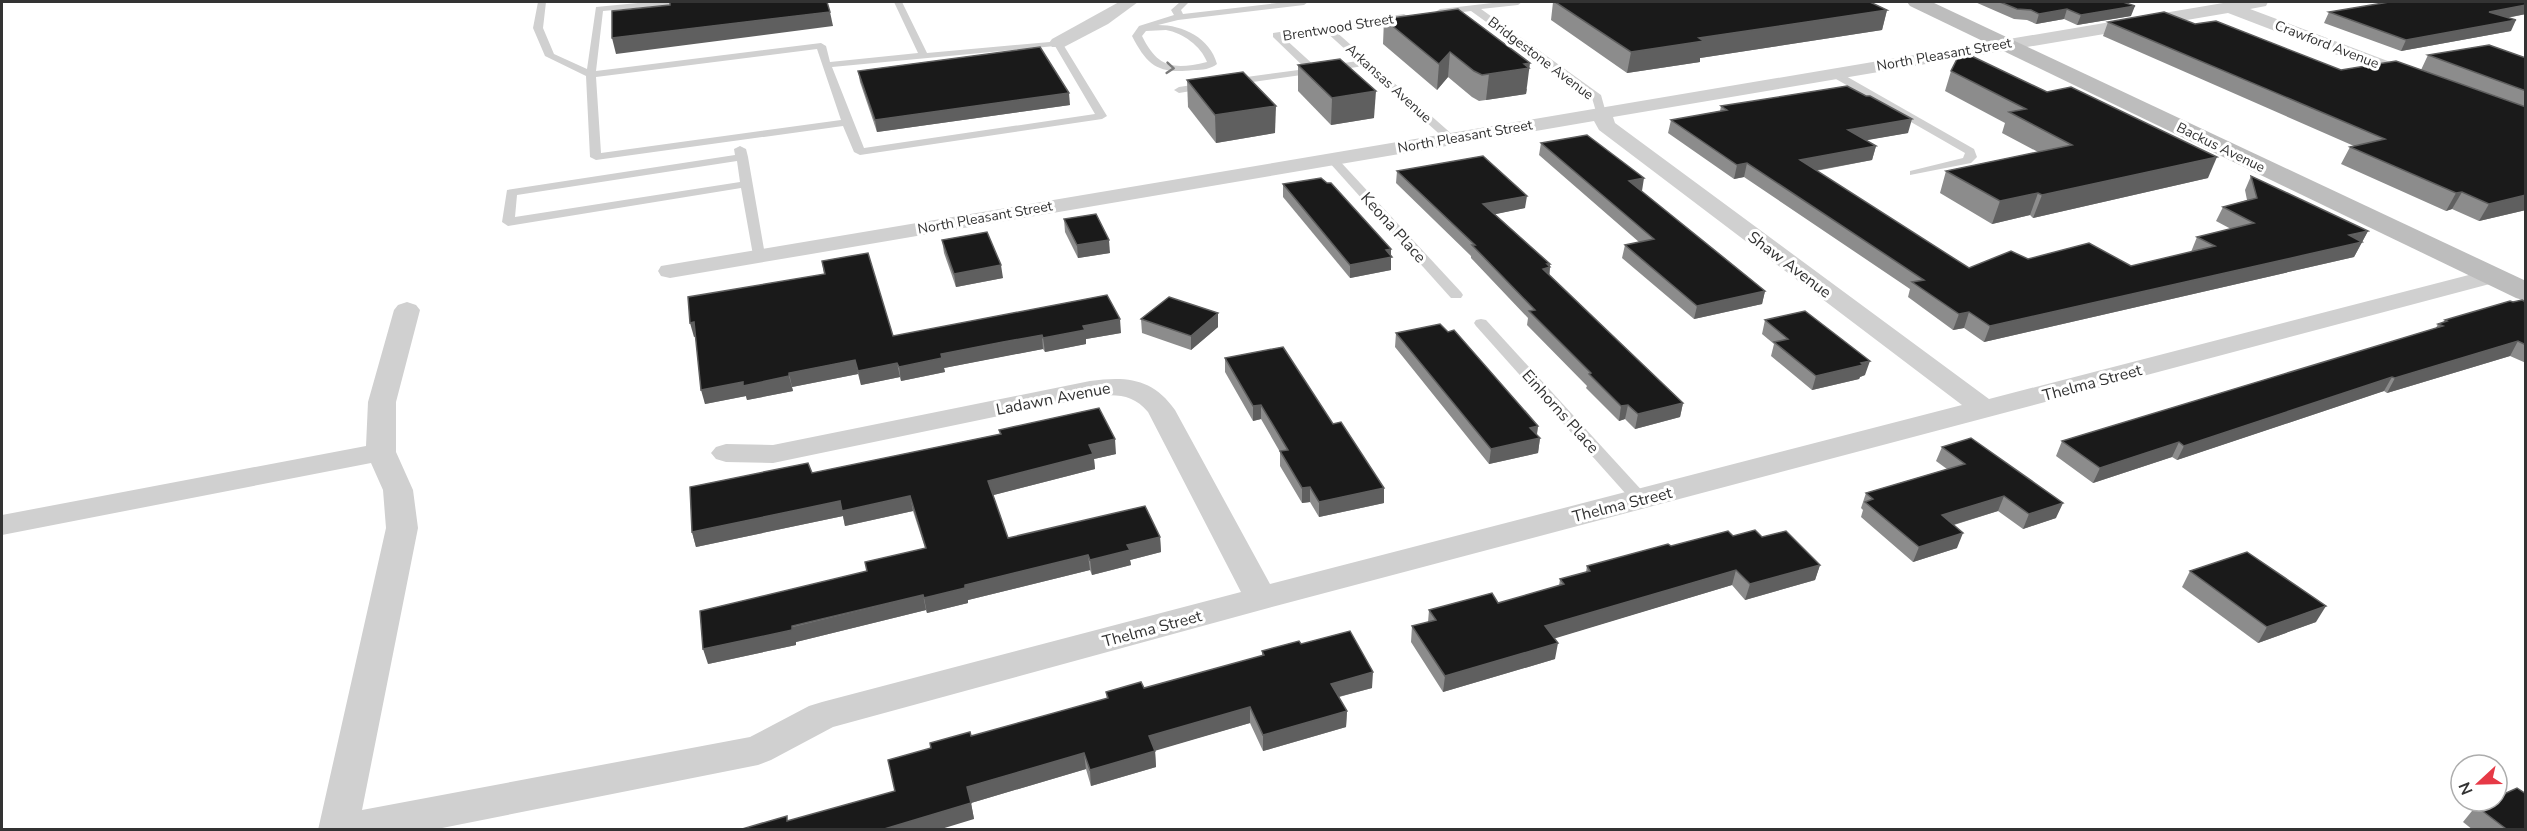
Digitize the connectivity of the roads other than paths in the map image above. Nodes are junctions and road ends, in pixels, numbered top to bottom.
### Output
1 (542, 2) edge
2 (616, 2) edge
3 (670, 2) edge
4 (898, 2) edge
5 (1130, 2) edge
6 (1185, 2) edge
7 (1305, 2) edge
8 (1518, 2) edge
9 (1917, 2) edge
10 (2260, 2) edge
11 (2229, 7) junction
12 (1473, 8) junction
13 (599, 9) junction
14 (1428, 14) edge
15 (1417, 15) edge
16 (1180, 17) junction
17 (1142, 28) junction
18 (1327, 28) junction
19 (1058, 43) junction
20 (2005, 44) junction
21 (923, 54) junction
22 (1366, 63) junction
23 (827, 65) junction
24 (1312, 70) junction
25 (1833, 73) junction
26 (591, 75) junction
27 (2427, 82) edge
28 (1179, 90) dead end
29 (1601, 112) junction
30 (847, 122) junction
31 (739, 137) junction
32 (1450, 138) junction
33 (742, 158) junction
34 (1332, 159) junction
35 (1914, 173) dead end
36 (747, 184) junction
37 (759, 255) junction
38 (669, 271) dead end
39 (2492, 276) junction
40 (2526, 292) edge
41 (1456, 295) dead end
42 (407, 310) dead end
43 (1481, 323) dead end
44 (1986, 410) junction
45 (381, 452) junction
46 (726, 453) dead end
47 (1640, 499) junction
48 (2, 525) edge
49 (1261, 598) junction
50 (338, 830) edge
51 (346, 830) edge

1 - 26 lane
2 - 13 lane
3 - 13 lane
4 - 21 lane
5 - 19 street
6 - 16 lane
7 - 16 lane
8 - 12 lane
9 - 20 street, Backus Avenue
10 - 11 street, North Pleasant Street
11 - 20 street, North Pleasant Street
11 - 27 street, Crawford Avenue
12 - 14 lane
12 - 29 lane, Bridgestone Avenue
13 - 26 lane
15 - 18 lane, Brentwood Street
16 - 17 lane
17 -> 17 lane
18 - 22 lane, Arkansas Avenue
18 - 24 lane, Brentwood Street
19 - 21 lane
19 - 30 lane
20 - 25 street, North Pleasant Street
20 - 39 street, Backus Avenue
21 - 23 lane
22 - 24 lane
22 - 32 lane, Arkansas Avenue
23 - 26 lane
23 - 30 lane
24 - 28 lane
25 - 29 street, North Pleasant Street
25 - 35 lane
26 - 31 lane
29 - 32 street, North Pleasant Street
29 - 44 street, Shaw Avenue
30 - 31 lane
31 - 33 lane
32 - 34 street, North Pleasant Street
33 - 36 lane
33 - 36 lane
34 - 37 street, North Pleasant Street
34 - 41 lane, Keona Place
36 - 37 lane
37 - 38 street, North Pleasant Street
39 - 40 street, Backus Avenue
39 - 44 street, Thelma Street
42 - 45 street
43 - 47 lane, Einhorns Place
44 - 47 street, Thelma Street
45 - 48 street
45 - 50 street
46 - 49 street, Ladawn Avenue
47 - 49 street, Thelma Street
49 - 51 street, Thelma Street

